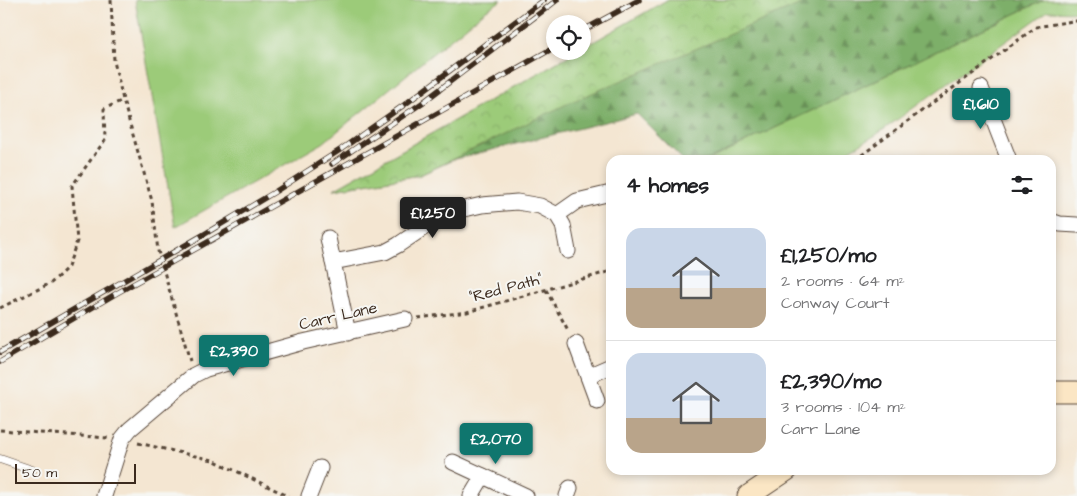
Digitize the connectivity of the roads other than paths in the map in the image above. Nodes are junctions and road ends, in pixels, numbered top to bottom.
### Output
1 (981, 88) dead end
2 (1007, 155) edge
3 (606, 194) edge
4 (557, 214) junction
5 (1056, 223) edge
6 (1077, 225) edge
7 (328, 238) dead end
8 (568, 251) dead end
9 (333, 262) junction
10 (405, 319) road end
11 (348, 333) junction
12 (576, 344) road end
13 (606, 368) edge
14 (588, 376) junction
15 (1056, 392) edge
16 (1077, 392) edge
17 (597, 400) dead end
18 (0, 459) edge
19 (453, 462) dead end
20 (320, 468) dead end
21 (32, 470) dead end
22 (775, 475) edge
23 (482, 476) junction
24 (104, 496) edge
25 (309, 496) edge
26 (471, 496) edge
27 (526, 496) edge
28 (748, 496) edge

1 - 2 street
3 - 4 street
4 - 8 street
4 - 9 street
5 - 6 street
7 - 9 street
9 - 11 street
10 - 11 street, Carr Lane
11 - 24 street, Carr Lane
12 - 14 street
13 - 14 street
14 - 17 street
15 - 16 street
18 - 21 lane
19 - 23 street
20 - 25 street
22 - 28 street
23 - 26 street
23 - 27 street

